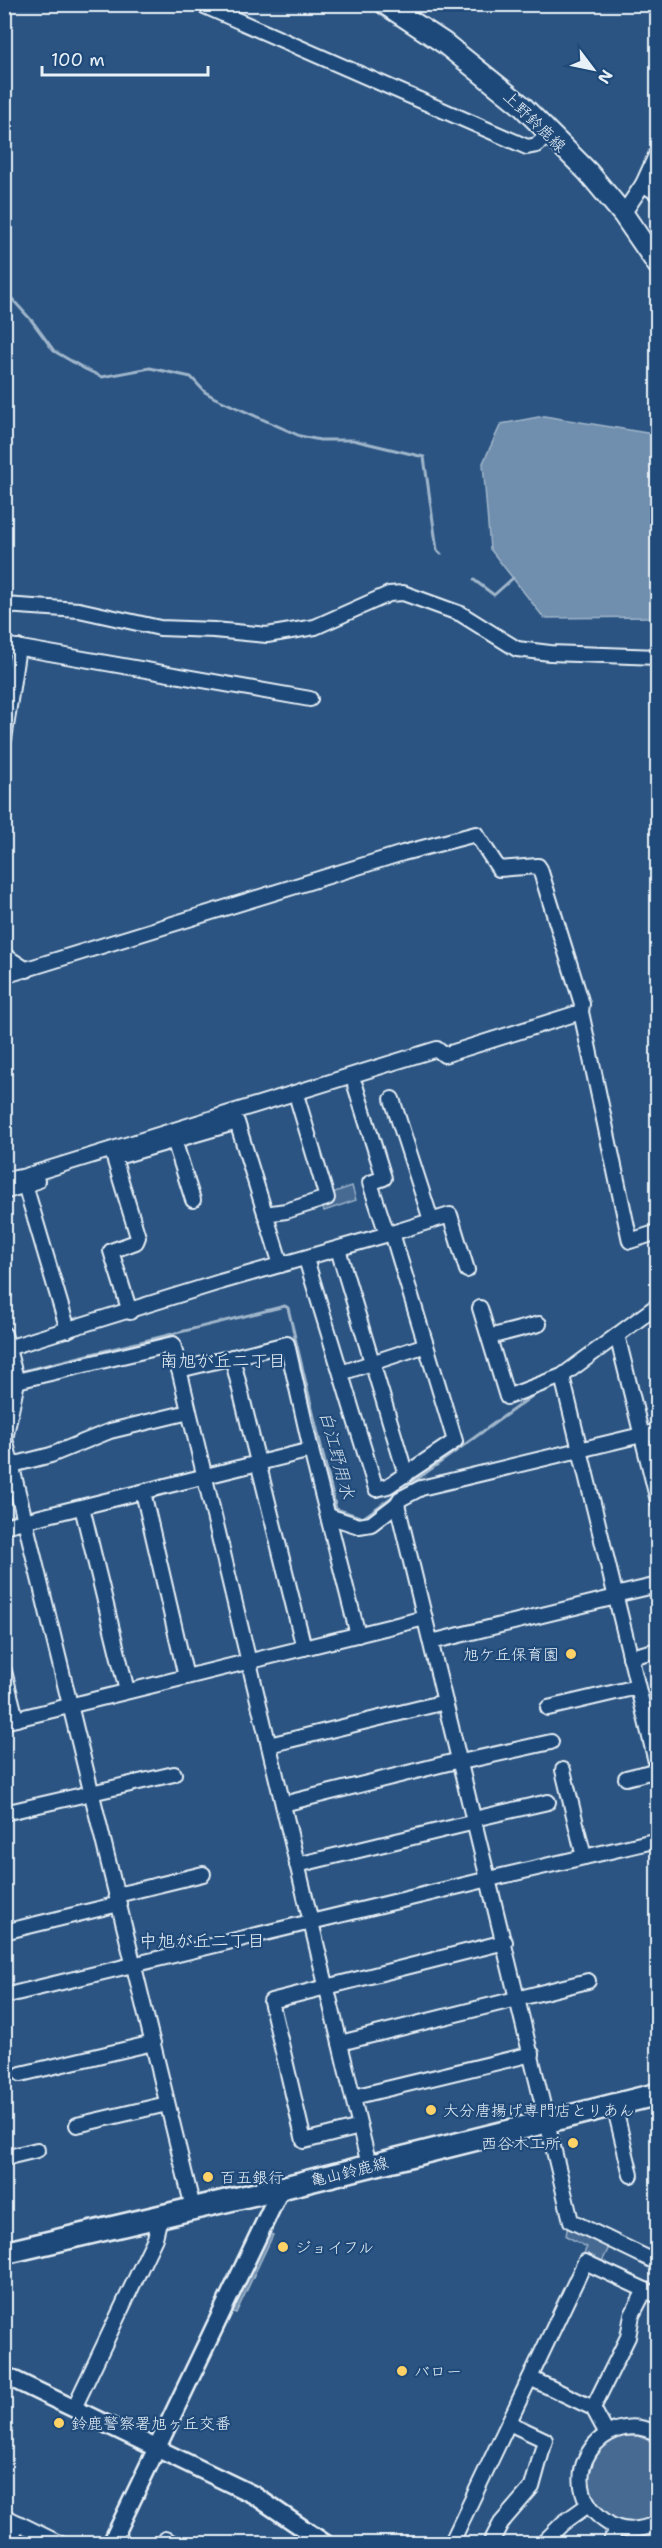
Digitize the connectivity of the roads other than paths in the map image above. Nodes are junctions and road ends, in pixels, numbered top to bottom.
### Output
1 (200, 4) edge
2 (397, 8) edge
3 (550, 133) junction
4 (657, 151) edge
5 (643, 184) junction
6 (657, 194) edge
7 (623, 214) junction
8 (657, 265) edge
9 (4, 605) edge
10 (11, 646) edge
11 (657, 657) edge
12 (310, 699) dead end
13 (4, 740) edge
14 (4, 956) edge
15 (27, 970) junction
16 (4, 976) edge
17 (581, 1012) junction
18 (355, 1085) dead end
19 (393, 1099) dead end
20 (298, 1101) dead end
21 (174, 1140) junction
22 (114, 1158) junction
23 (4, 1180) edge
24 (25, 1185) junction
25 (4, 1192) edge
26 (193, 1200) dead end
27 (265, 1214) junction
28 (430, 1220) junction
29 (657, 1232) edge
30 (389, 1233) junction
31 (338, 1249) junction
32 (306, 1259) junction
33 (281, 1265) junction
34 (467, 1270) dead end
35 (480, 1308) dead end
36 (655, 1310) edge
37 (130, 1312) junction
38 (539, 1324) dead end
39 (68, 1330) junction
40 (617, 1335) junction
41 (489, 1337) junction
42 (6, 1344) edge
43 (426, 1345) junction
44 (232, 1357) junction
45 (372, 1363) junction
46 (179, 1370) junction
47 (341, 1373) junction
48 (558, 1378) junction
49 (10, 1383) edge
50 (189, 1412) junction
51 (657, 1431) edge
52 (641, 1435) junction
53 (580, 1449) junction
54 (311, 1450) junction
55 (259, 1463) junction
56 (12, 1465) junction
57 (406, 1475) junction
58 (204, 1477) junction
59 (388, 1486) junction
60 (142, 1492) junction
61 (399, 1501) junction
62 (657, 1501) edge
63 (82, 1507) junction
64 (328, 1516) junction
65 (26, 1521) junction
66 (4, 1526) edge
67 (657, 1585) edge
68 (616, 1596) junction
69 (425, 1618) junction
70 (358, 1635) junction
71 (431, 1642) junction
72 (304, 1648) junction
73 (657, 1650) edge
74 (630, 1657) junction
75 (249, 1661) junction
76 (4, 1671) edge
77 (186, 1677) junction
78 (637, 1686) junction
79 (127, 1691) junction
80 (445, 1702) junction
81 (71, 1705) junction
82 (548, 1708) dead end
83 (651, 1714) edge
84 (10, 1720) edge
85 (551, 1742) dead end
86 (269, 1745) junction
87 (655, 1748) edge
88 (460, 1761) junction
89 (562, 1770) dead end
90 (657, 1770) edge
91 (174, 1774) dead end
92 (626, 1778) dead end
93 (92, 1793) junction
94 (548, 1802) dead end
95 (283, 1804) junction
96 (4, 1813) edge
97 (474, 1820) junction
98 (657, 1840) edge
99 (584, 1857) junction
100 (297, 1865) junction
101 (202, 1874) dead end
102 (489, 1879) junction
103 (118, 1899) junction
104 (311, 1922) junction
105 (8, 1930) dead end
106 (505, 1942) junction
107 (134, 1966) junction
108 (588, 1981) dead end
109 (327, 1986) junction
110 (4, 1996) edge
111 (518, 2000) junction
112 (153, 2043) junction
113 (340, 2043) junction
114 (532, 2054) junction
115 (21, 2074) dead end
116 (657, 2094) edge
117 (353, 2097) junction
118 (167, 2104) junction
119 (614, 2105) junction
120 (548, 2122) junction
121 (77, 2125) dead end
122 (360, 2127) junction
123 (37, 2150) dead end
124 (4, 2158) edge
125 (369, 2165) junction
126 (631, 2175) dead end
127 (281, 2188) junction
128 (193, 2208) junction
129 (160, 2217) junction
130 (4, 2253) edge
131 (657, 2263) edge
132 (651, 2293) edge
133 (4, 2375) edge
134 (530, 2378) junction
135 (74, 2408) junction
136 (593, 2408) junction
137 (509, 2423) junction
138 (657, 2431) edge
139 (607, 2434) junction
140 (158, 2447) junction
141 (588, 2505) junction
142 (4, 2516) edge
143 (18, 2523) junction
144 (657, 2523) edge
145 (616, 2527) junction
146 (8, 2544) edge
147 (61, 2544) edge
148 (111, 2544) edge
149 (163, 2544) edge
150 (175, 2544) edge
151 (326, 2544) edge
152 (451, 2544) edge
153 (490, 2544) edge
154 (542, 2544) edge
155 (610, 2544) edge

1 - 3 street
2 - 3 main road, 上野鈴鹿線
3 - 7 main road, 上野鈴鹿線
4 - 5 street
5 - 6 street
5 - 7 street
7 - 8 main road, 上野鈴鹿線
9 - 11 street
10 - 12 street
10 - 13 street
14 - 15 street
15 - 16 street
15 - 17 street
17 - 23 street
17 - 29 street
18 - 30 street
19 - 28 street
20 - 27 street
21 - 22 street
21 - 26 street
21 - 27 street
22 - 24 street
22 - 37 street
24 - 25 street
24 - 39 street
27 - 33 street
28 - 30 street
28 - 34 street
30 - 31 street
30 - 43 street
31 - 32 street
31 - 45 street
32 - 33 street
32 - 47 street
33 - 37 street
35 - 41 street
36 - 40 street
37 - 39 street
38 - 41 street
39 - 42 street
40 - 48 street
40 - 52 street
41 - 48 street
42 - 49 street
43 - 45 street
43 - 57 street
44 - 46 street
44 - 54 street
44 - 55 street
45 - 47 street
45 - 57 street
46 - 49 street
46 - 50 street
47 - 59 street
48 - 53 street
49 - 56 street
50 - 56 street
50 - 58 street
51 - 52 street
52 - 53 street
52 - 62 street
53 - 61 street
53 - 68 street
54 - 55 street
54 - 64 street
55 - 58 street
55 - 72 street
56 - 65 street
57 - 59 street
58 - 60 street
58 - 75 street
59 - 61 street
60 - 63 street
60 - 77 street
61 - 64 street
61 - 69 street
63 - 65 street
63 - 79 street
64 - 70 street
65 - 66 street
65 - 81 street
67 - 68 street
68 - 71 street
68 - 74 street
69 - 70 street
69 - 71 street
70 - 72 street
71 - 80 street
72 - 75 street
73 - 74 street
74 - 78 street
75 - 77 street
75 - 86 street
76 - 84 street
77 - 79 street
78 - 82 street
78 - 83 street
79 - 81 street
80 - 86 street
80 - 88 street
81 - 84 street
81 - 93 street
83 - 87 street
85 - 88 street
86 - 95 street
87 - 90 street
88 - 95 street
88 - 97 street
89 - 99 street
90 - 92 street
91 - 93 street
93 - 96 street
93 - 103 street
94 - 97 street
95 - 100 street
97 - 100 street
97 - 102 street
98 - 99 street
99 - 102 street
100 - 104 street
101 - 103 street
102 - 104 street
102 - 106 street
103 - 105 street
103 - 107 street
104 - 107 street
104 - 109 street
106 - 109 street
106 - 111 street
107 - 110 street
107 - 112 street
108 - 111 street
109 - 113 street
109 - 122 street
111 - 113 street
111 - 114 street
112 - 115 street
112 - 118 street
113 - 117 street
114 - 117 street
114 - 120 street
116 - 119 main road, 亀山鈴鹿線
117 - 122 street
118 - 121 street
118 - 128 street
119 - 120 main road, 亀山鈴鹿線
119 - 126 street
120 - 125 main road, 亀山鈴鹿線
120 - 131 street
122 - 125 street
123 - 124 street
125 - 127 main road, 亀山鈴鹿線
127 - 128 main road, 亀山鈴鹿線
127 - 140 street
128 - 129 main road, 亀山鈴鹿線
129 - 130 main road, 亀山鈴鹿線
129 - 135 street
132 - 134 street
132 - 136 street
133 - 135 street
134 - 136 street
134 - 137 street
135 - 140 street
136 - 139 street
137 - 152 street
137 - 153 street
138 - 139 street
139 - 141 street
140 - 148 street
140 - 151 street
141 - 145 street
141 - 154 street
142 - 143 street
143 - 146 street
143 - 147 street
144 - 145 street
145 - 155 street
149 - 150 street

